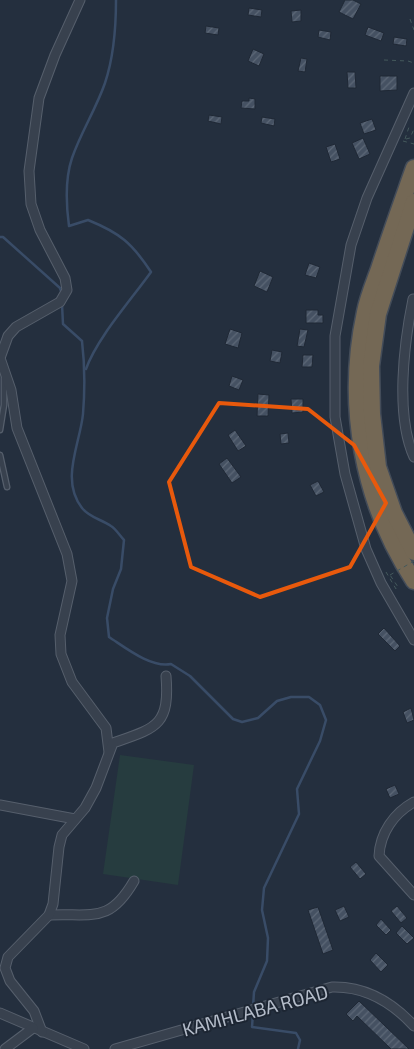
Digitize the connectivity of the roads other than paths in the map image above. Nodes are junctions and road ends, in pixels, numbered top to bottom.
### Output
1 (80, 0) edge
2 (414, 93) edge
3 (414, 168) edge
4 (414, 202) edge
5 (413, 299) edge
6 (4, 371) junction
7 (0, 430) edge
8 (0, 455) edge
9 (414, 455) edge
10 (7, 487) dead end
11 (414, 552) edge
12 (414, 581) edge
13 (414, 640) edge
14 (166, 676) dead end
15 (109, 752) junction
16 (414, 802) edge
17 (0, 805) edge
18 (75, 819) junction
19 (134, 881) dead end
20 (414, 895) edge
21 (49, 915) junction
22 (0, 1013) edge
23 (414, 1026) edge
24 (33, 1028) junction
25 (42, 1032) junction
26 (5, 1049) edge
27 (84, 1049) edge
28 (115, 1049) edge

1 - 6 street
2 - 13 street
3 - 12 highway
4 - 11 highway
5 - 9 street
6 - 7 lane
6 - 15 street
8 - 10 lane
14 - 15 street
15 - 18 street
16 - 20 street
17 - 18 street
18 - 21 street
19 - 21 street
21 - 25 street
22 - 24 street
23 - 28 street, KAMHLABA ROAD
24 - 25 street
24 - 26 street
25 - 27 street

